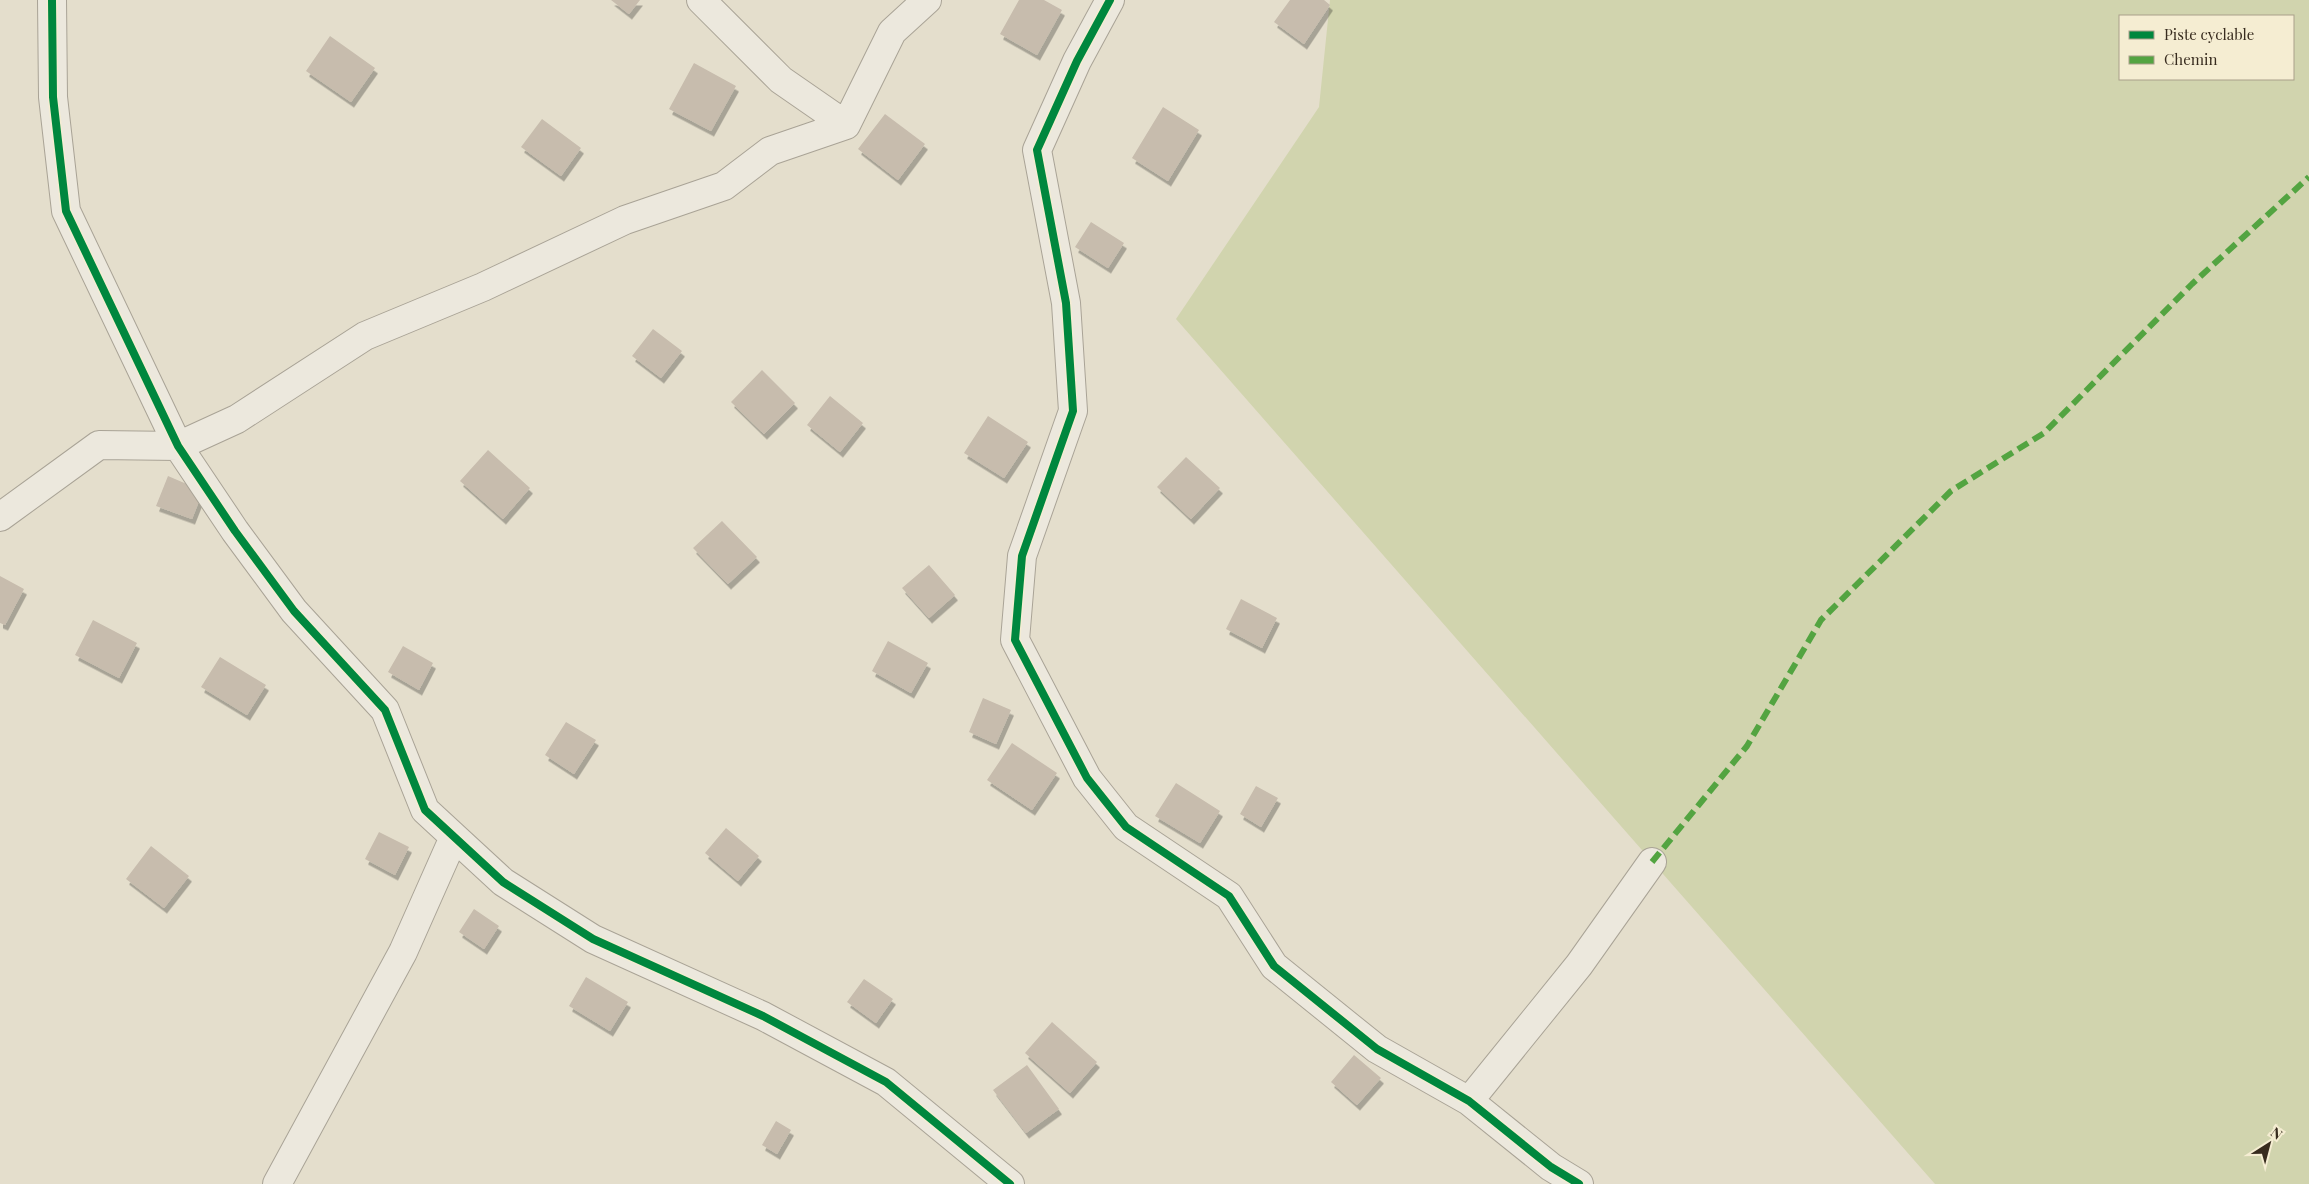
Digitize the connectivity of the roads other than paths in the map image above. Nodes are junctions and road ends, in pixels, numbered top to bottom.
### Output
1 (52, 0) edge
2 (701, 0) edge
3 (927, 0) edge
4 (1110, 0) edge
5 (846, 125) junction
6 (178, 446) junction
7 (0, 517) edge
8 (454, 837) junction
9 (1652, 862) dead end
10 (1469, 1101) junction
11 (277, 1184) edge
12 (1010, 1184) edge
13 (1579, 1184) edge

1 - 6 street
2 - 5 street
3 - 5 street
4 - 10 street
5 - 6 street
6 - 7 street
6 - 8 street
8 - 11 street
8 - 12 street
9 - 10 street
10 - 13 street

